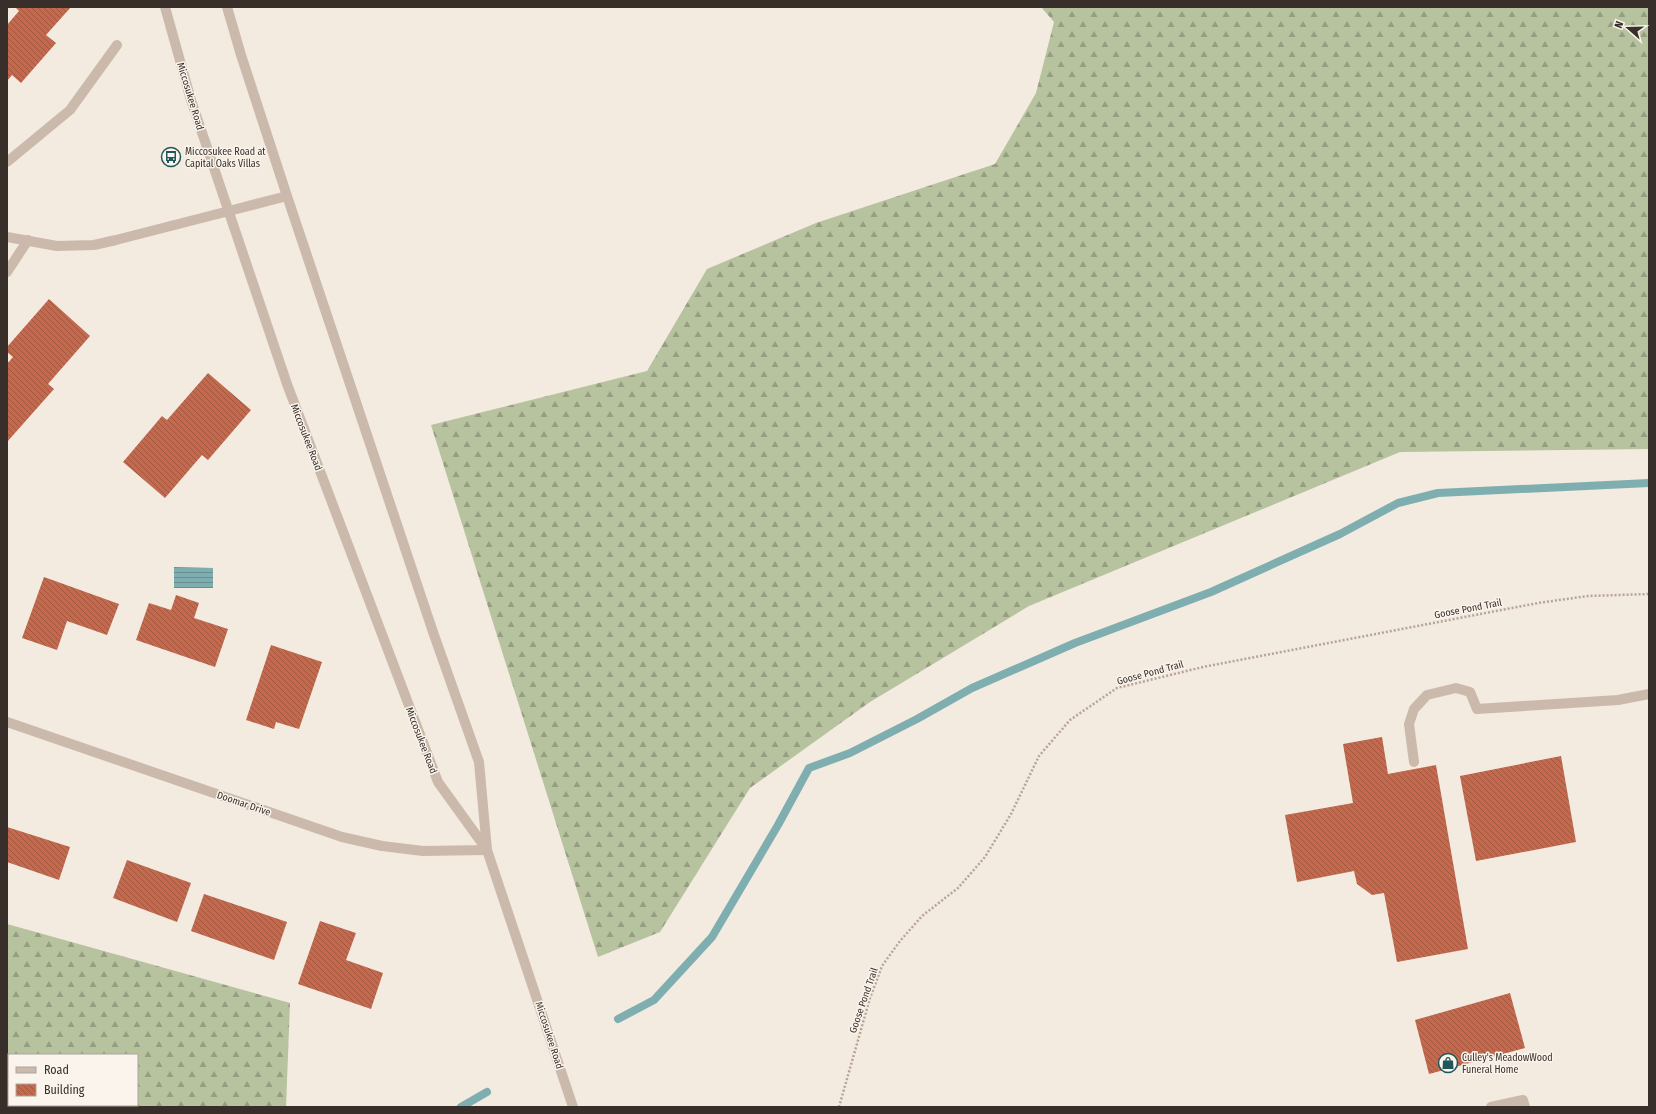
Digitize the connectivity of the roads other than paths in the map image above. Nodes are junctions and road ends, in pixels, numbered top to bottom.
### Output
1 (165, 7) edge
2 (227, 7) edge
3 (117, 45) dead end
4 (7, 162) edge
5 (287, 196) junction
6 (228, 211) junction
7 (7, 237) edge
8 (28, 240) junction
9 (7, 272) edge
10 (1649, 694) edge
11 (7, 722) edge
12 (1414, 762) dead end
13 (487, 850) junction
14 (572, 1104) edge
15 (1492, 1107) edge
16 (1524, 1107) edge

1 - 6 street, Miccosukee Road
2 - 5 street, Miccosukee Road
3 - 4 street
5 - 6 street
5 - 13 street, Miccosukee Road
6 - 8 street
6 - 13 street, Miccosukee Road
7 - 8 street
8 - 9 street
10 - 12 street
11 - 13 street, Doomar Drive
13 - 14 street, Miccosukee Road
15 - 16 street

